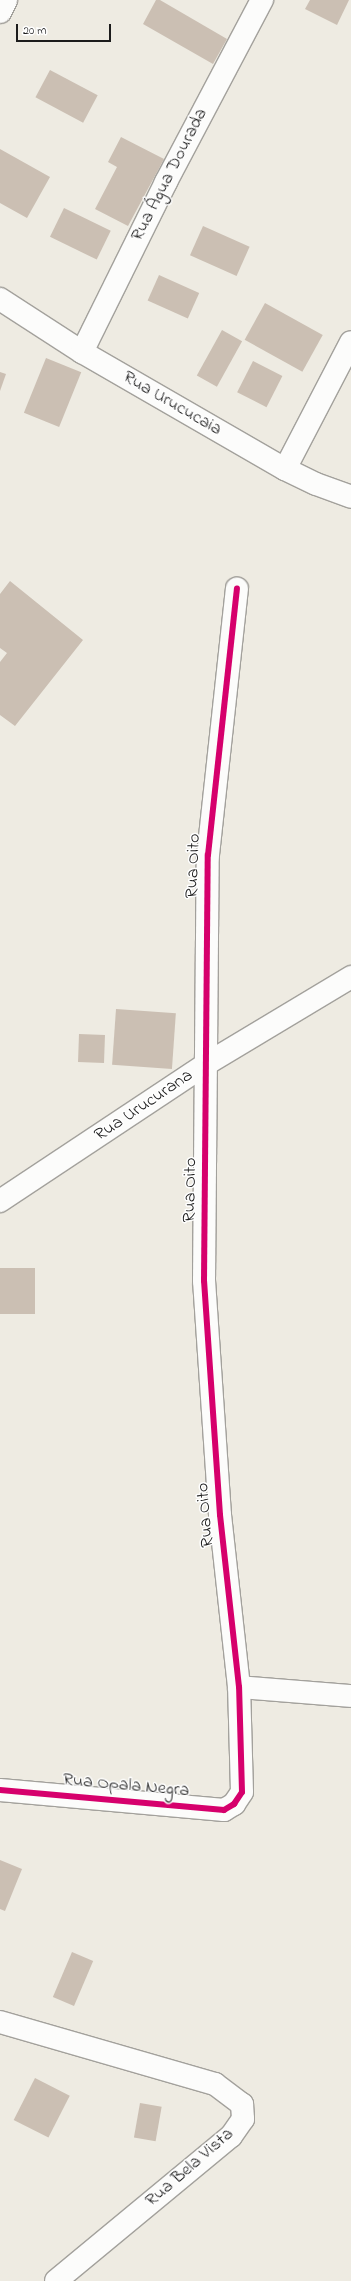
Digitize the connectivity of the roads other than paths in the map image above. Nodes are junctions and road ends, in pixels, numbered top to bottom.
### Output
1 (6, 0) edge
2 (262, 0) edge
3 (0, 12) edge
4 (0, 299) edge
5 (351, 342) edge
6 (82, 352) junction
7 (285, 468) junction
8 (351, 497) edge
9 (236, 589) dead end
10 (351, 977) edge
11 (208, 1063) junction
12 (0, 1201) edge
13 (240, 1687) junction
14 (351, 1696) edge
15 (0, 1790) edge
16 (242, 1792) joint
17 (0, 2022) edge
18 (56, 2281) edge

1 - 3 street
2 - 6 street, Rua Água Dourada
4 - 6 street, Rua Urucucaia
5 - 7 street
6 - 7 street, Rua Urucucaia
7 - 8 street, Rua Urucucaia
9 - 11 street, Rua Oito
10 - 11 street, Rua Urucurana
11 - 12 street, Rua Urucurana
11 - 13 street, Rua Oito
13 - 14 street
13 - 16 street, Rua Oito
15 - 16 street, Rua Opala Negra
17 - 18 street, Rua Bela Vista

